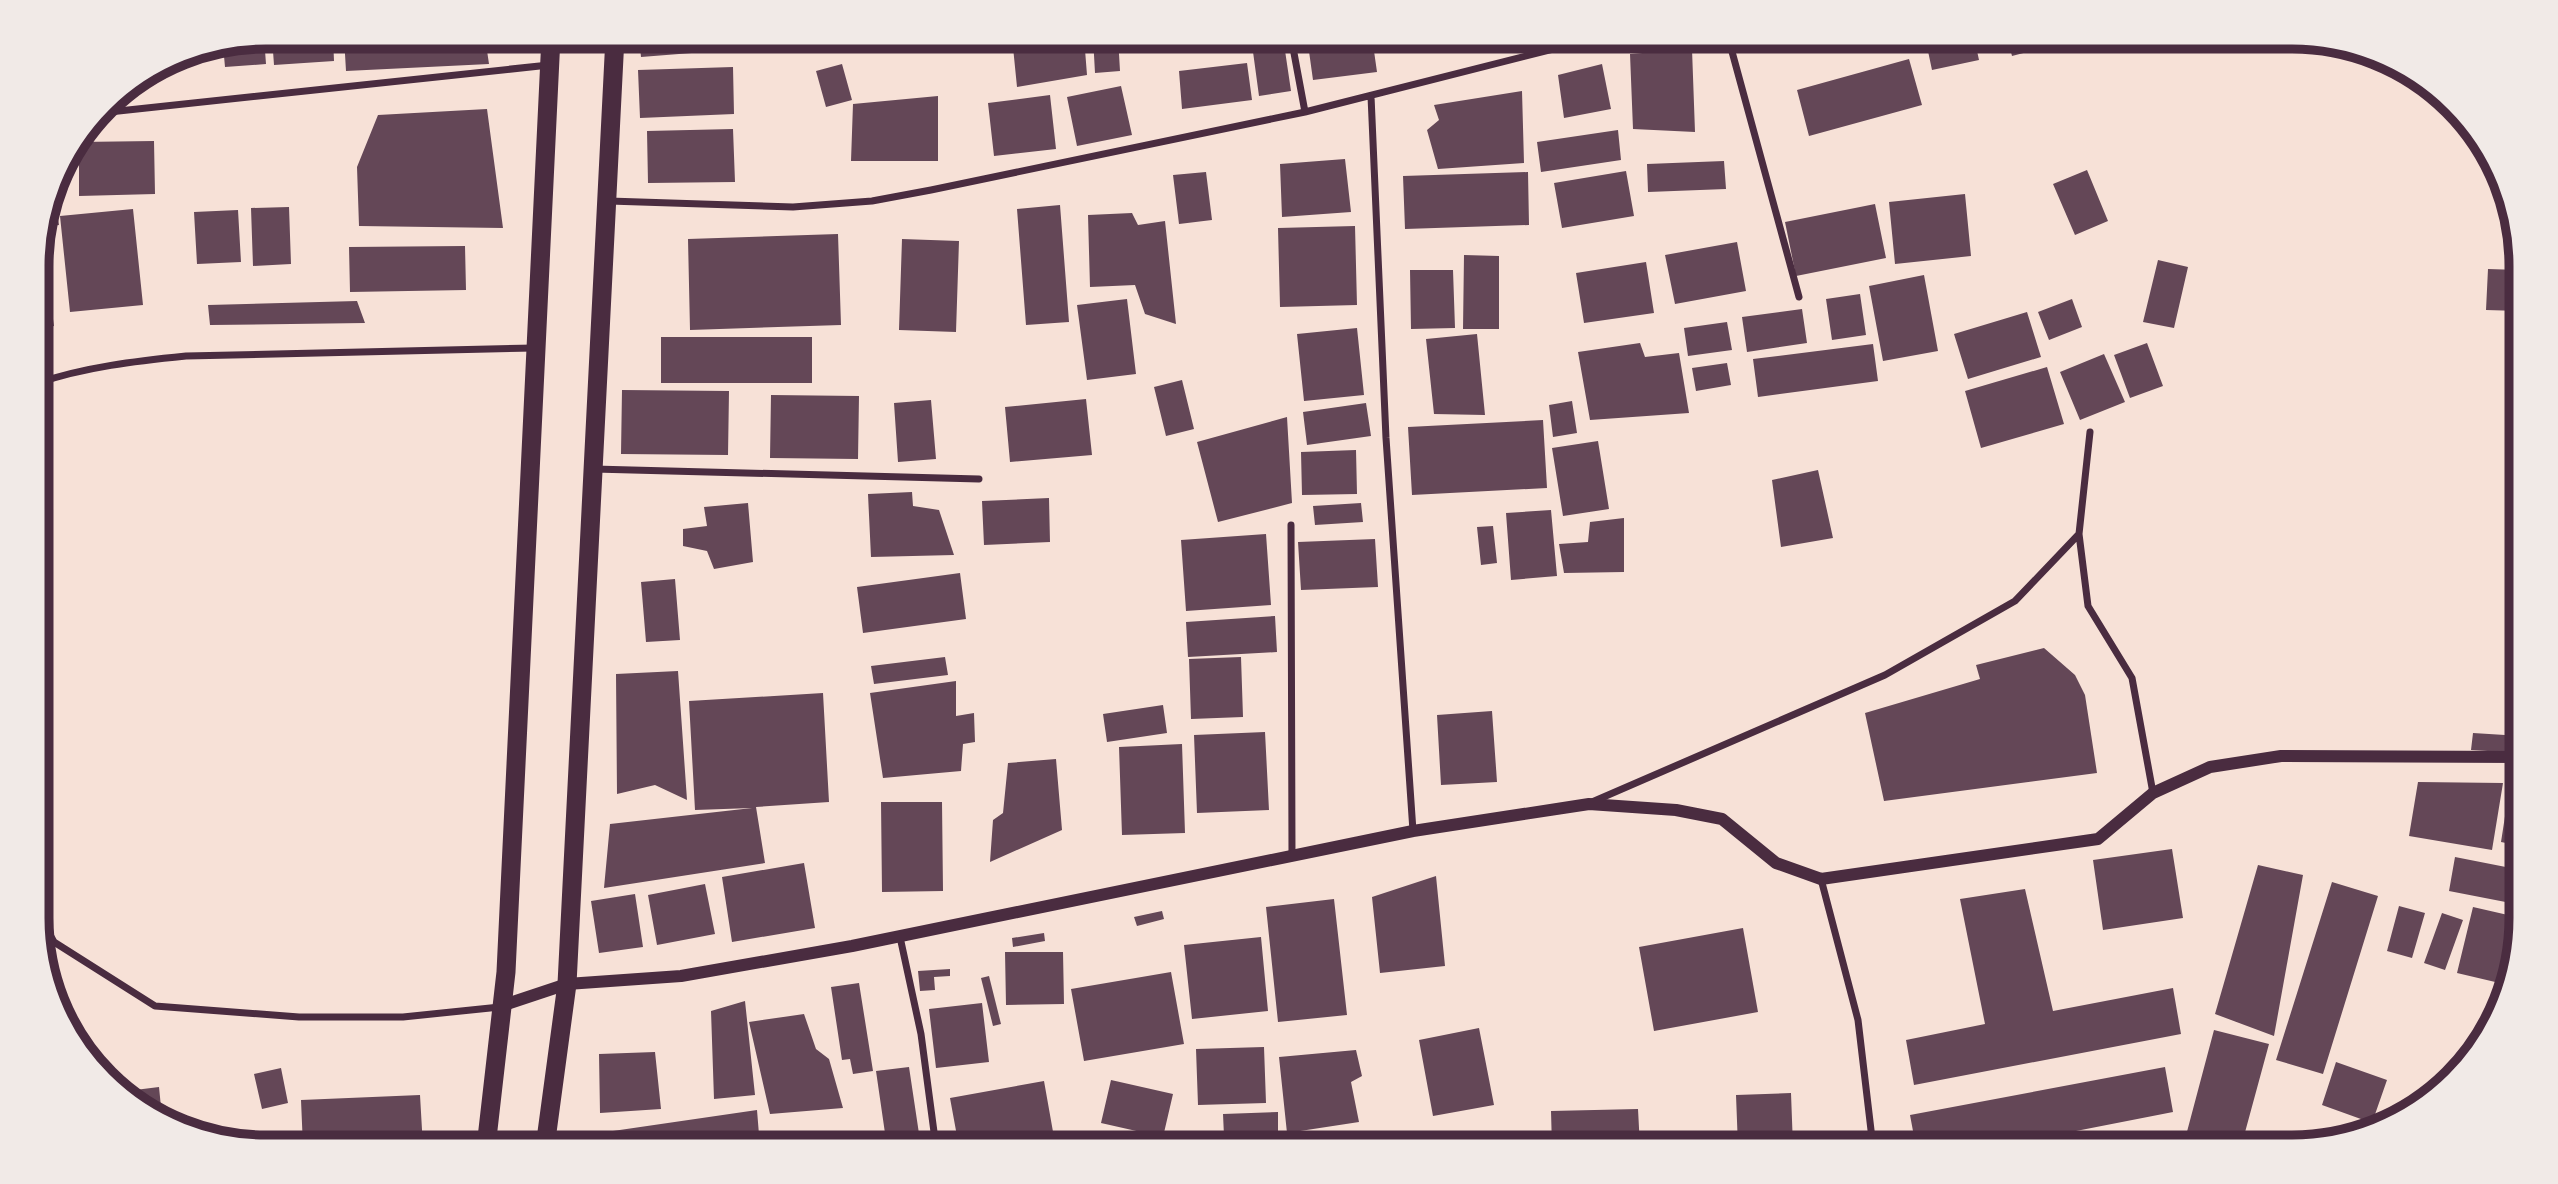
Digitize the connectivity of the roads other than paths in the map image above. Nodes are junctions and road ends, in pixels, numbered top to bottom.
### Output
1 (551, 49) edge
2 (614, 49) edge
3 (1293, 49) edge
4 (1554, 49) edge
5 (1731, 49) edge
6 (550, 65) junction
7 (1371, 96) junction
8 (115, 111) edge
9 (1304, 112) junction
10 (607, 201) junction
11 (1799, 297) dead end
12 (535, 348) junction
13 (49, 379) edge
14 (2090, 432) dead end
15 (593, 469) junction
16 (979, 479) dead end
17 (1291, 525) dead end
18 (2079, 534) junction
19 (2509, 757) edge
20 (2153, 793) junction
21 (1588, 803) junction
22 (1413, 831) junction
23 (1292, 856) junction
24 (1821, 879) junction
25 (50, 935) edge
26 (900, 937) junction
27 (567, 984) junction
28 (501, 1006) junction
29 (487, 1135) edge
30 (547, 1135) edge
31 (934, 1135) edge
32 (1871, 1135) edge

1 - 6 highway
2 - 10 highway
3 - 9 street
4 - 7 street
5 - 11 street
6 - 8 street
6 - 12 highway
7 - 9 street
7 - 22 street
9 - 10 street
10 - 15 highway
12 - 13 street
12 - 28 highway
14 - 18 street
15 - 16 street
15 - 27 highway
17 - 23 street
18 - 20 street
18 - 21 street
19 - 20 street
20 - 24 street
21 - 22 street
21 - 24 street
22 - 23 street
23 - 26 street
24 - 32 street
25 - 28 street
26 - 27 street
26 - 31 street
27 - 28 street
27 - 30 highway
28 - 29 highway

